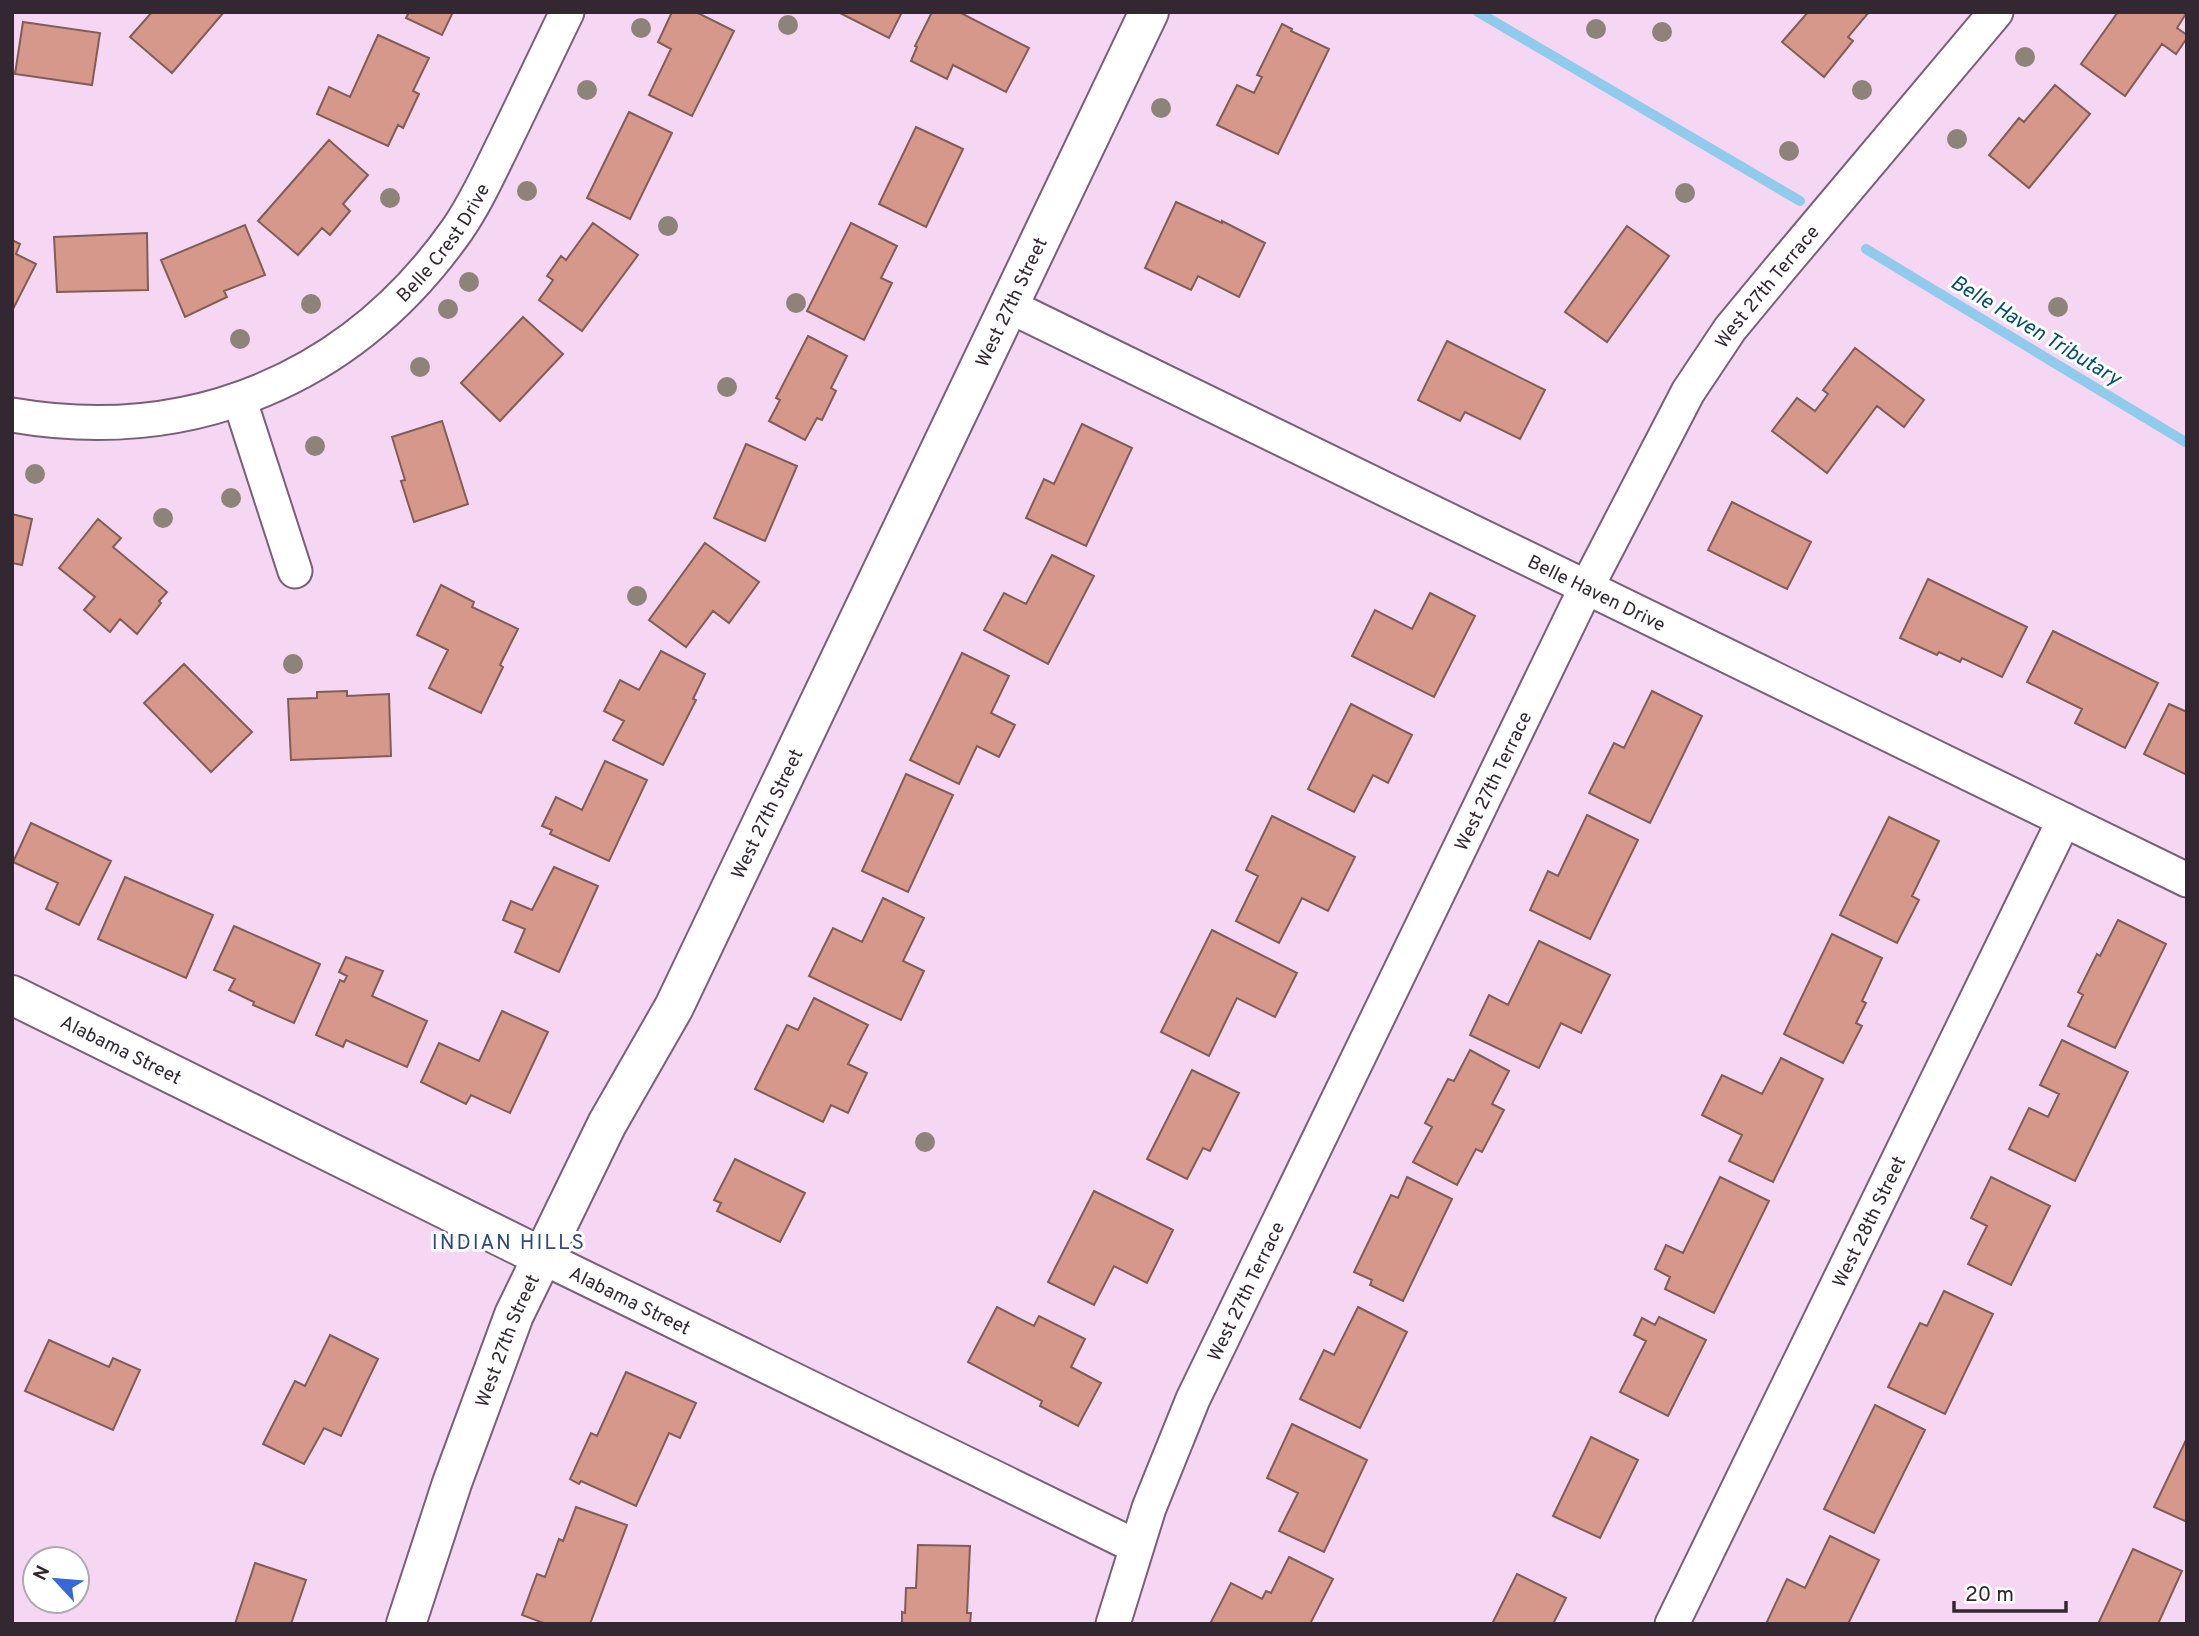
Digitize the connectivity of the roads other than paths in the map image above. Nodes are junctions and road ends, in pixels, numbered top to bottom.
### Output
1 (568, 12) edge
2 (1149, 12) edge
3 (1996, 12) edge
4 (1009, 306) junction
5 (240, 401) junction
6 (12, 415) edge
7 (295, 571) dead end
8 (1586, 588) junction
9 (2064, 820) junction
10 (2187, 880) edge
11 (12, 995) edge
12 (542, 1257) junction
13 (1135, 1546) junction
14 (407, 1624) edge
15 (1113, 1624) edge
16 (1672, 1624) edge

1 - 5 street, Belle Crest Drive
2 - 4 street, West 27th Street
3 - 8 street, West 27th Terrace
4 - 8 street, Belle Haven Drive
4 - 12 street, West 27th Street
5 - 6 street, Belle Crest Drive
5 - 7 street
8 - 9 street, Belle Haven Drive
8 - 13 street, West 27th Terrace
9 - 10 street, Belle Haven Drive
9 - 16 street, West 28th Street
11 - 12 street, Alabama Street
12 - 13 street, Alabama Street
12 - 14 street, West 27th Street
13 - 15 street, West 27th Terrace

